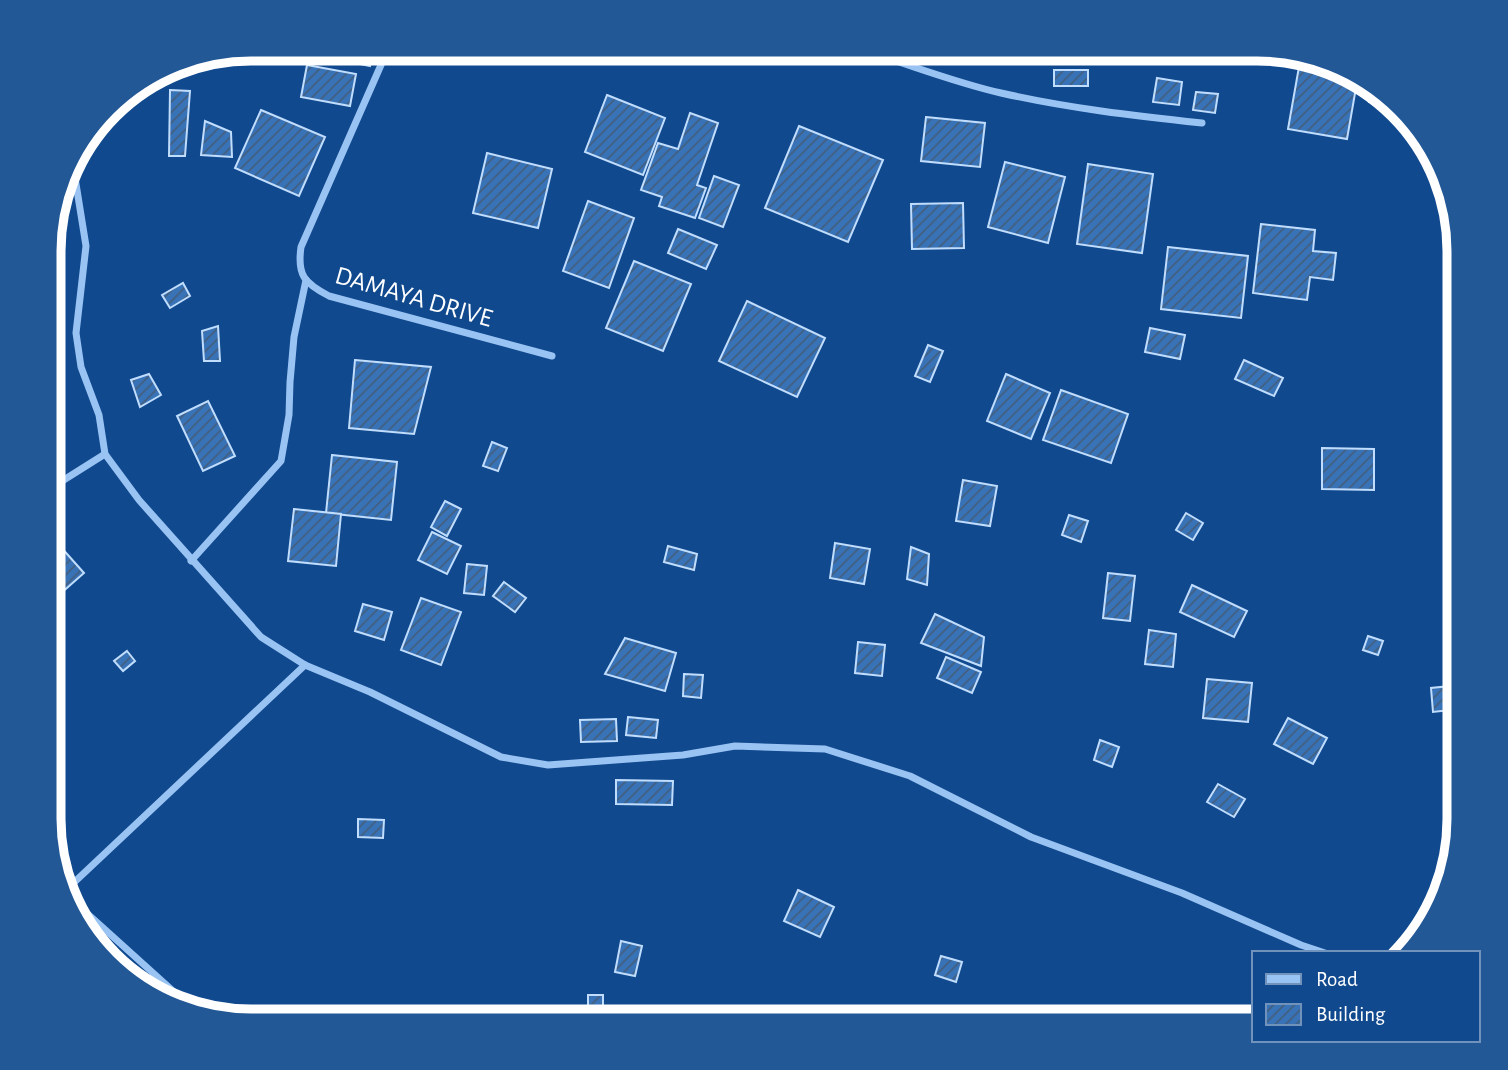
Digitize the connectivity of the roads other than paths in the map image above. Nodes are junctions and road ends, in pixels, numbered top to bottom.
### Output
1 (382, 62) edge
2 (910, 62) edge
3 (1202, 123) dead end
4 (75, 180) edge
5 (306, 280) junction
6 (552, 356) dead end
7 (105, 454) junction
8 (61, 481) edge
9 (191, 561) junction
10 (305, 665) junction
11 (73, 883) edge
12 (86, 913) edge
13 (1319, 951) edge
14 (174, 992) edge

1 - 5 street, DAMAYA DRIVE
2 - 3 street
4 - 7 street
5 - 6 street, DAMAYA DRIVE
5 - 9 street
7 - 8 street
7 - 9 street
9 - 10 street
10 - 11 street
10 - 13 street
12 - 14 street

